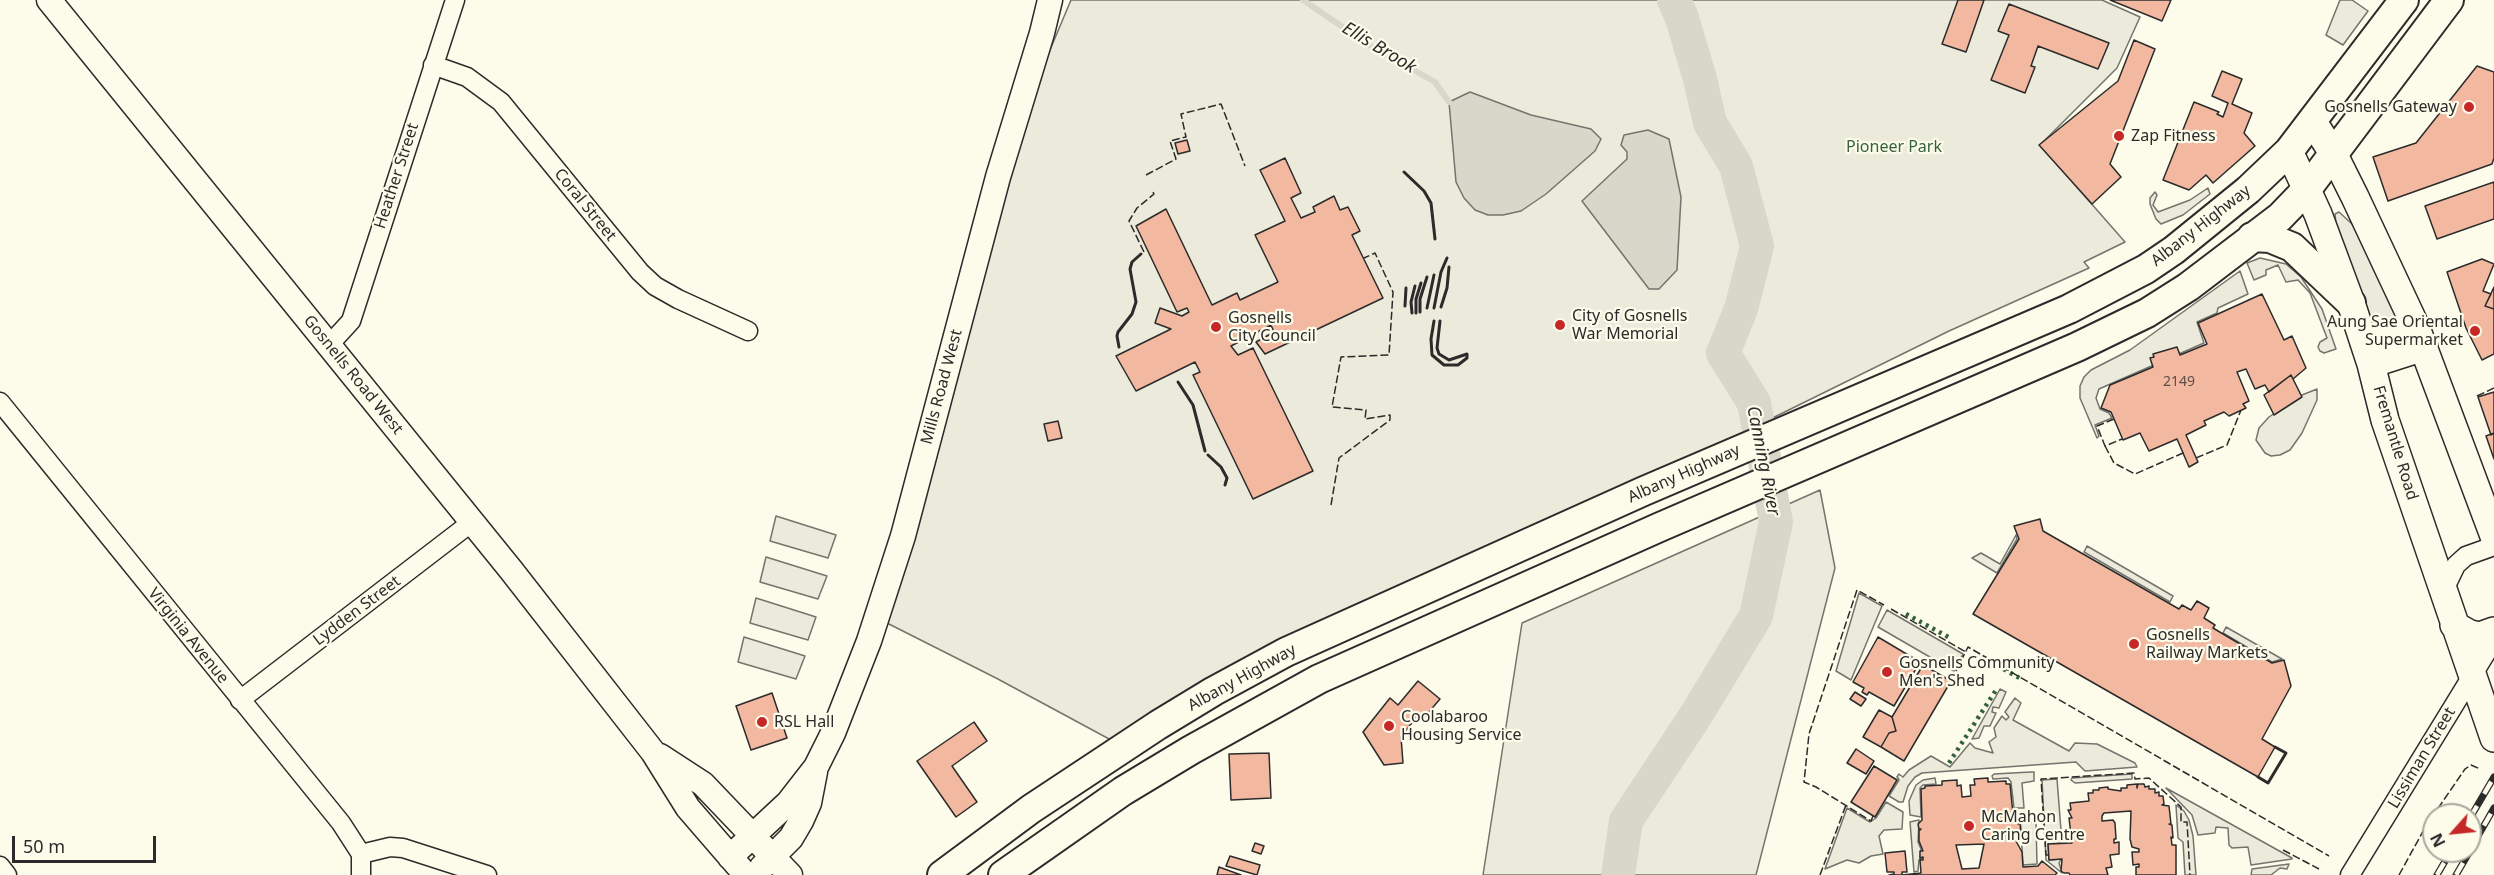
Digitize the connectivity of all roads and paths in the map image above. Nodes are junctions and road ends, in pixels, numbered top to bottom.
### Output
1 (50, 0) edge
2 (455, 0) edge
3 (1050, 0) edge
4 (2404, 0) edge
5 (2449, 0) edge
6 (433, 65) junction
7 (2313, 122) junction
8 (2289, 151) junction
9 (2333, 153) junction
10 (2307, 189) junction
11 (2252, 237) junction
12 (2351, 303) junction
13 (748, 331) dead end
14 (2419, 336) junction
15 (329, 345) junction
16 (2368, 354) junction
17 (0, 402) edge
18 (472, 522) junction
19 (2494, 536) edge
20 (2494, 546) edge
21 (2443, 592) junction
22 (2454, 626) junction
23 (2494, 631) edge
24 (2494, 640) edge
25 (1390, 647) junction
26 (2472, 678) junction
27 (240, 700) junction
28 (1194, 703) junction
29 (2494, 738) edge
30 (654, 752) junction
31 (816, 767) junction
32 (752, 836) junction
33 (361, 854) junction
34 (730, 857) junction
35 (772, 857) junction
36 (0, 866) edge
37 (7, 875) edge
38 (361, 875) edge
39 (487, 875) edge
40 (746, 875) edge
41 (754, 875) edge
42 (790, 875) edge
43 (942, 875) edge
44 (1003, 875) edge
45 (2350, 875) edge

1 - 15 main road, Gosnells Road West
2 - 6 street, Heather Street
3 - 31 main road, Mills Road West
4 - 7 highway, Albany Highway
5 - 9 highway
6 - 13 street, Coral Street
6 - 15 street, Heather Street
7 - 8 highway, Albany Highway
7 - 9 main road
8 - 10 main road, Fremantle Road
8 - 28 highway, Albany Highway
9 - 10 highway
9 - 14 main road
10 - 11 highway
10 - 12 main road, Fremantle Road
11 - 12 highway
11 - 25 highway
12 - 16 main road, Fremantle Road
14 - 16 main road
14 - 19 main road
15 - 18 main road, Gosnells Road West
16 - 21 main road, Fremantle Road
17 - 27 street, Virginia Avenue
18 - 27 street, Lydden Street
18 - 30 main road, Gosnells Road West
20 - 21 street
21 - 22 main road, Fremantle Road
22 - 23 main road
22 - 26 main road, Fremantle Road
24 - 26 street, Lissiman Street
25 - 28 highway
25 - 44 highway
26 - 29 main road, Fremantle Road
26 - 45 street, Lissiman Street
27 - 33 street, Virginia Avenue
28 - 43 highway, Albany Highway
30 - 32 main road, Gosnells Road West
30 - 34 main road, Gosnells Road West
31 - 32 main road, Mills Road West
31 - 35 main road, Mills Road West
32 - 34 main road, Mills Road West
32 - 35 main road, Gosnells Road West
33 - 38 street
33 - 39 street
34 - 40 main road, Gosnells Road West
35 - 41 main road, Mills Road West
35 - 42 main road, Gosnells Road West
36 - 37 street

